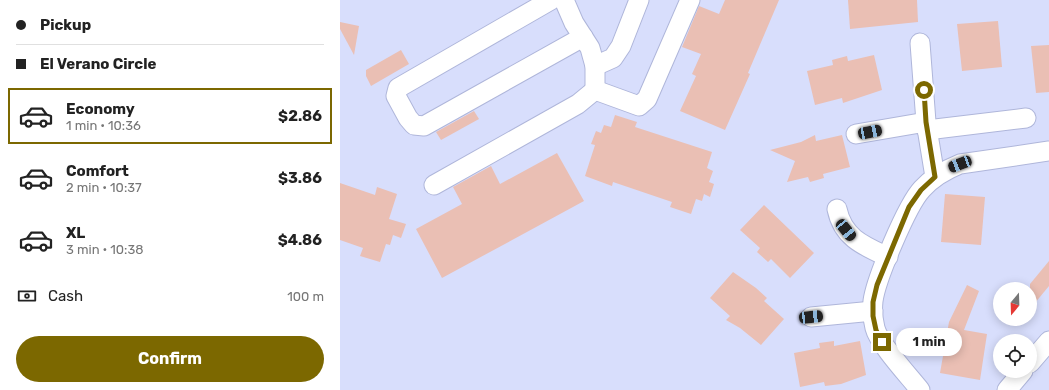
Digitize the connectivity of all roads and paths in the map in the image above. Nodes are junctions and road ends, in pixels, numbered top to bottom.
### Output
1 (551, 0) edge
2 (564, 0) edge
3 (639, 0) edge
4 (690, 0) edge
5 (583, 37) junction
6 (920, 43) dead end
7 (595, 66) junction
8 (595, 90) junction
9 (1026, 118) dead end
10 (926, 126) junction
11 (856, 134) dead end
12 (1049, 151) edge
13 (935, 177) junction
14 (434, 185) dead end
15 (837, 209) dead end
16 (888, 258) junction
17 (873, 311) junction
18 (811, 317) dead end
19 (1049, 341) edge
20 (1037, 355) edge
21 (1017, 378) edge
22 (920, 390) edge
23 (1007, 390) edge

1 - 5 street
2 - 5 street
3 - 7 street
4 - 8 street
5 - 7 street
6 - 10 street
7 - 8 street
8 - 14 street
9 - 10 street
10 - 11 street
10 - 13 street
12 - 13 street
13 - 16 street
15 - 16 street
16 - 17 street
17 - 18 street
17 - 22 street
19 - 20 street
21 - 23 street

